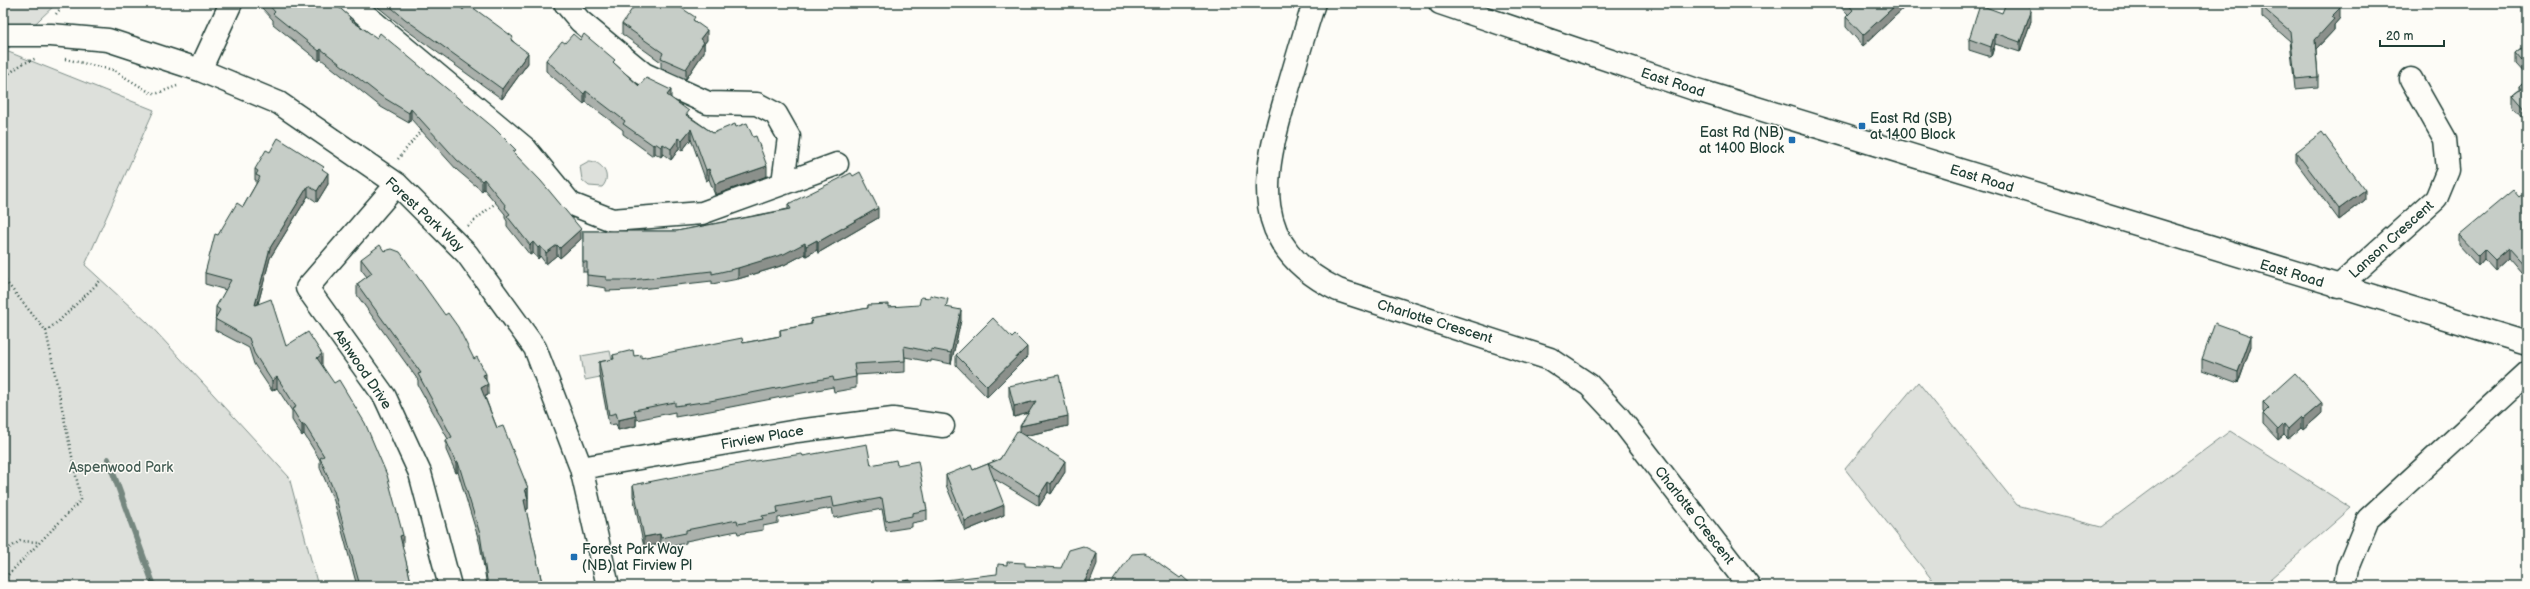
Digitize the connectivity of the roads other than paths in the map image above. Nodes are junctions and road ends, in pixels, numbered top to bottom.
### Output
1 (231, 3) edge
2 (351, 3) edge
3 (565, 3) edge
4 (1314, 3) edge
5 (1440, 3) edge
6 (3, 35) edge
7 (200, 70) junction
8 (2411, 79) dead end
9 (837, 164) dead end
10 (783, 183) junction
11 (397, 184) junction
12 (2338, 287) junction
13 (2527, 343) edge
14 (2527, 373) edge
15 (943, 426) dead end
16 (581, 468) junction
17 (450, 586) edge
18 (608, 586) edge
19 (1749, 586) edge
20 (2345, 586) edge

1 - 7 street
2 - 10 street
3 - 10 street
4 - 19 street, Charlotte Crescent
5 - 12 street, East Road
6 - 7 street, Forest Park Way
7 - 11 street, Forest Park Way
8 - 12 street, Lanson Crescent
9 - 10 street
11 - 16 street, Forest Park Way
11 - 17 street, Ashwood Drive
12 - 13 street, East Road
14 - 20 street
15 - 16 street, Firview Place
16 - 18 street, Forest Park Way

